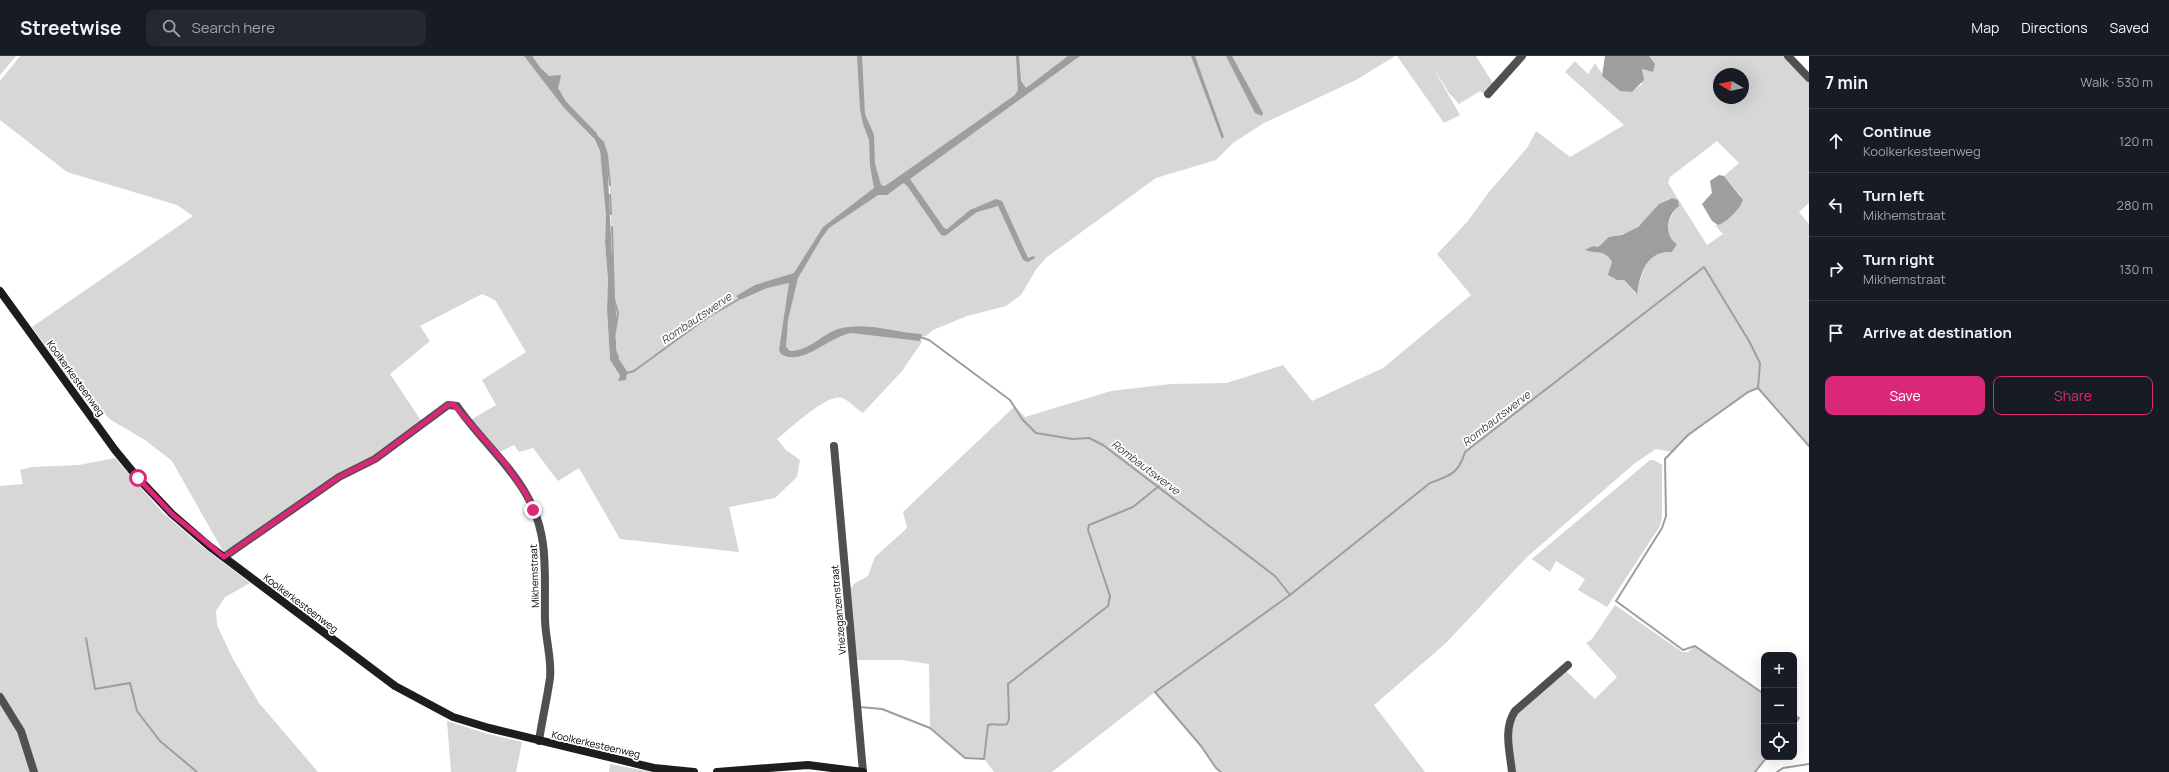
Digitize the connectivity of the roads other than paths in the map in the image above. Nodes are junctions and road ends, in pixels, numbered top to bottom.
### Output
1 (1522, 56) edge
2 (1788, 56) edge
3 (1809, 78) edge
4 (1488, 94) dead end
5 (0, 291) edge
6 (834, 446) dead end
7 (224, 557) junction
8 (1568, 665) dead end
9 (0, 697) edge
10 (539, 740) junction
11 (34, 772) edge
12 (694, 772) edge
13 (716, 772) edge
14 (863, 772) edge
15 (1512, 772) edge

1 - 4 street
2 - 3 street
5 - 7 main road, Koolkerkesteenweg
6 - 14 street, Vriezeganzenstraat
7 - 10 main road, Koolkerkesteenweg
7 - 10 street, Mikhemstraat
8 - 15 street
9 - 11 street
10 - 12 main road, Koolkerkesteenweg
13 - 14 main road

